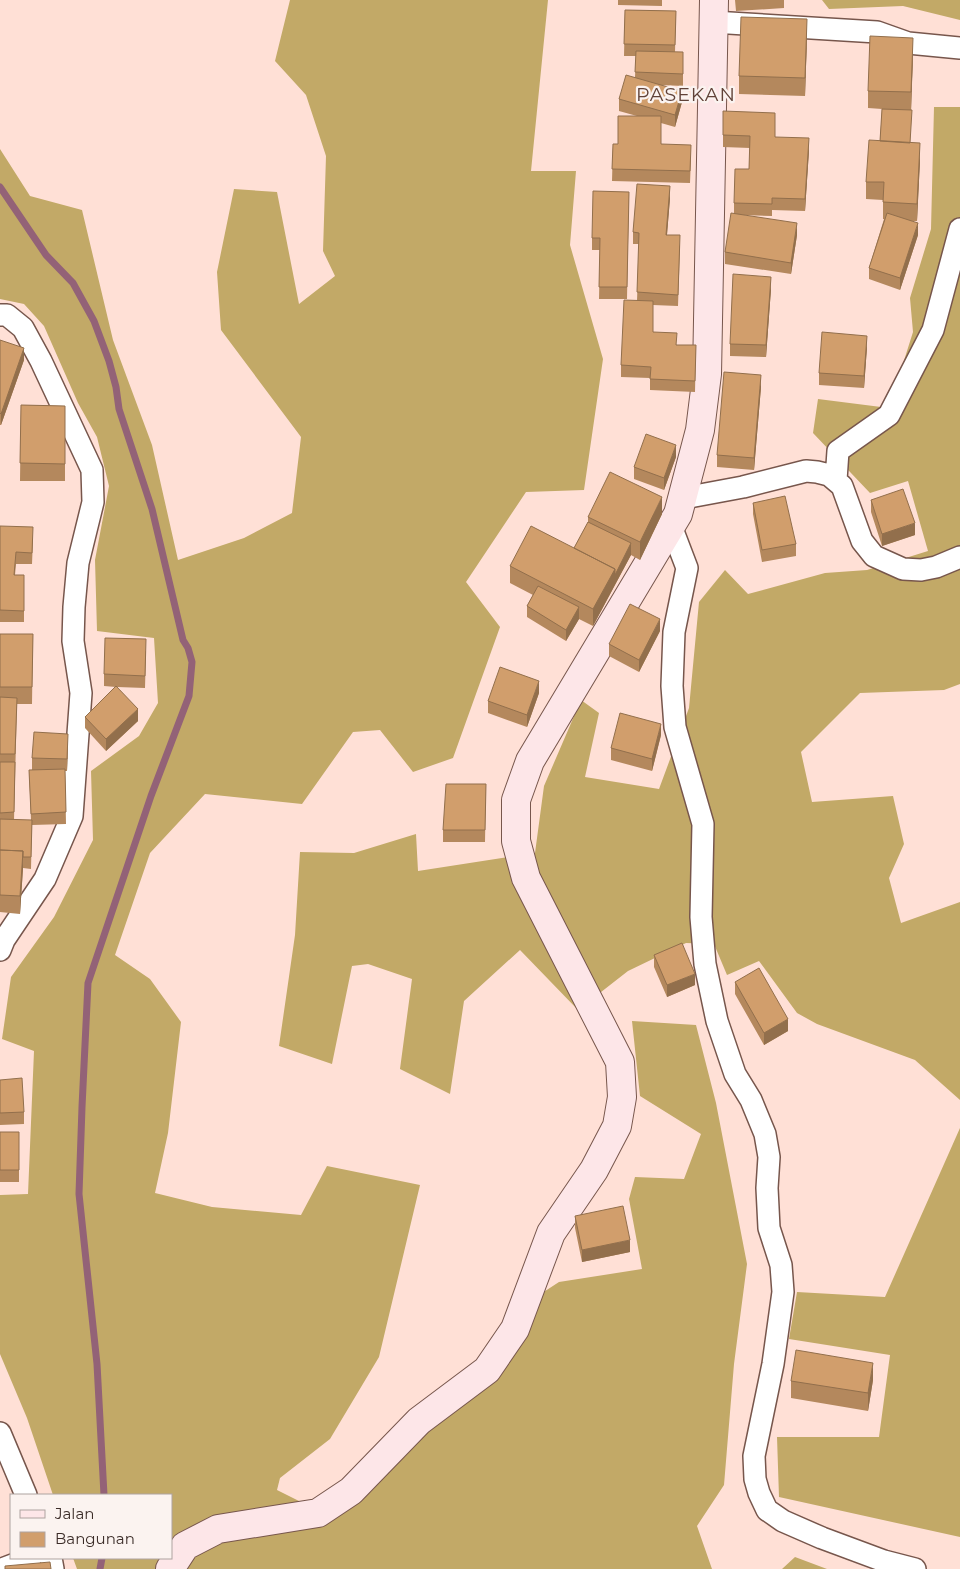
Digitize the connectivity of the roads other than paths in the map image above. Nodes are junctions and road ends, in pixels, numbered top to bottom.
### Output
1 (714, 11) edge
2 (960, 48) edge
3 (960, 229) edge
4 (0, 315) edge
5 (836, 480) junction
6 (684, 498) junction
7 (671, 526) junction
8 (960, 557) edge
9 (0, 950) edge
10 (0, 1433) edge
11 (26, 1494) edge
12 (28, 1559) edge
13 (2, 1569) edge
14 (170, 1569) edge
15 (915, 1569) edge

1 - 2 street
1 - 6 street
3 - 5 street
4 - 9 street
5 - 6 street
5 - 8 street
6 - 7 street
7 - 14 street
7 - 15 street
10 - 11 street
12 - 13 street

